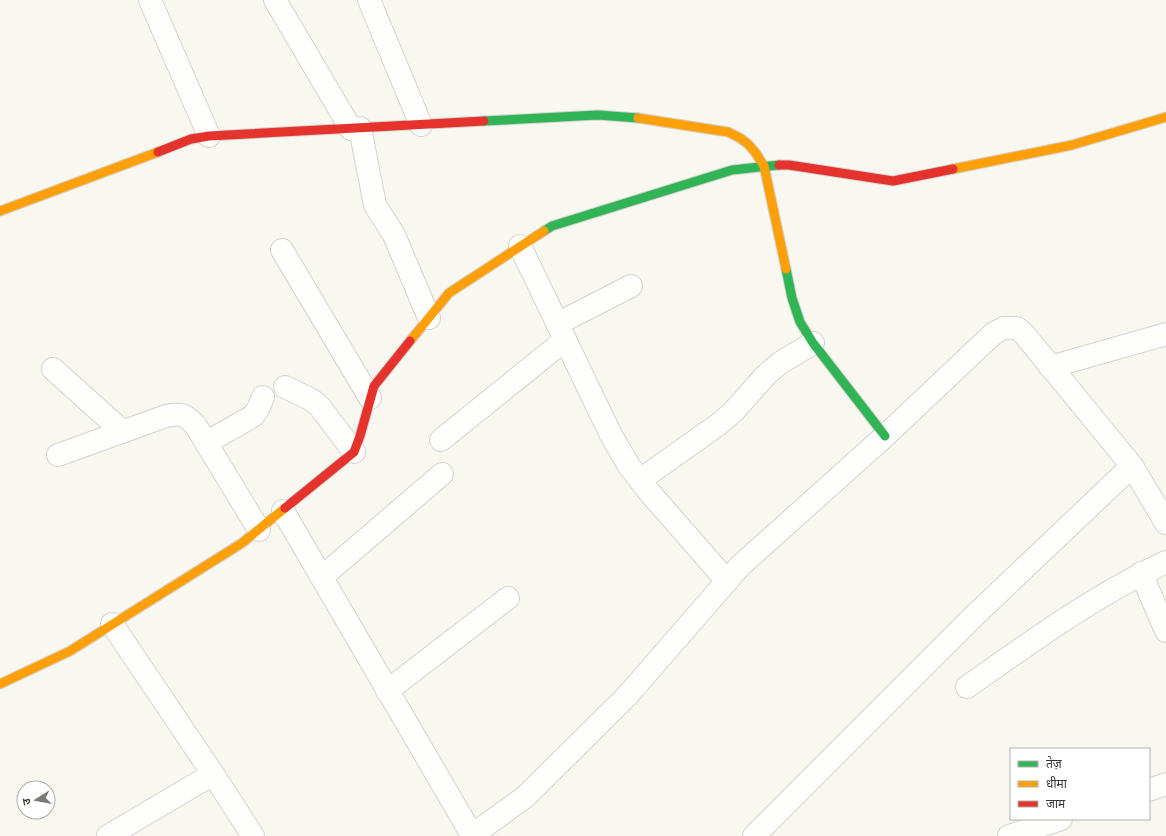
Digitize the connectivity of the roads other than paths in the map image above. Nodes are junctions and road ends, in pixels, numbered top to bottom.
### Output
1 (150, 0) edge
2 (275, 0) edge
3 (369, 0) edge
4 (1166, 117) edge
5 (421, 125) junction
6 (355, 128) junction
7 (209, 136) junction
8 (764, 166) junction
9 (0, 211) edge
10 (520, 246) junction
11 (282, 250) dead end
12 (631, 286) dead end
13 (429, 318) junction
14 (561, 332) junction
15 (1166, 334) edge
16 (813, 343) junction
17 (1050, 367) junction
18 (53, 369) dead end
19 (285, 387) dead end
20 (263, 397) dead end
21 (370, 398) junction
22 (122, 432) junction
23 (885, 436) junction
24 (441, 440) dead end
25 (206, 443) junction
26 (354, 452) junction
27 (58, 455) dead end
28 (1132, 466) junction
29 (442, 474) dead end
30 (640, 480) junction
31 (282, 511) junction
32 (1166, 523) edge
33 (259, 530) junction
34 (1166, 562) edge
35 (1141, 573) junction
36 (322, 578) junction
37 (727, 581) junction
38 (508, 598) dead end
39 (112, 624) junction
40 (1166, 631) edge
41 (0, 684) edge
42 (967, 687) dead end
43 (388, 690) junction
44 (213, 774) junction
45 (1166, 784) edge
46 (1150, 790) edge
47 (1058, 820) edge
48 (478, 834) edge
49 (108, 836) edge
50 (253, 836) edge
51 (754, 836) edge
52 (1009, 836) edge

1 - 7 street
2 - 6 street
3 - 5 street
4 - 8 street
5 - 6 street
5 - 8 street
6 - 7 street
6 - 13 street
7 - 9 street
8 - 10 street
8 - 16 street
10 - 13 street
10 - 14 street
11 - 21 street
12 - 14 street
13 - 21 street
14 - 24 street
14 - 30 street
15 - 17 street
16 - 23 street
16 - 30 street
17 - 23 street
17 - 28 street
18 - 22 street
19 - 26 street
20 - 25 street
21 - 26 street
22 - 25 street
22 - 27 street
23 - 37 street
25 - 33 street
26 - 31 street
28 - 32 street
28 - 51 street
29 - 36 street
30 - 37 street
31 - 33 street
31 - 36 street
33 - 39 street
34 - 35 street
35 - 40 street
35 - 42 street
36 - 43 street
37 - 48 street
38 - 43 street
39 - 41 street
39 - 44 street
43 - 48 street
44 - 49 street
44 - 50 street
45 - 46 street
47 - 52 street

